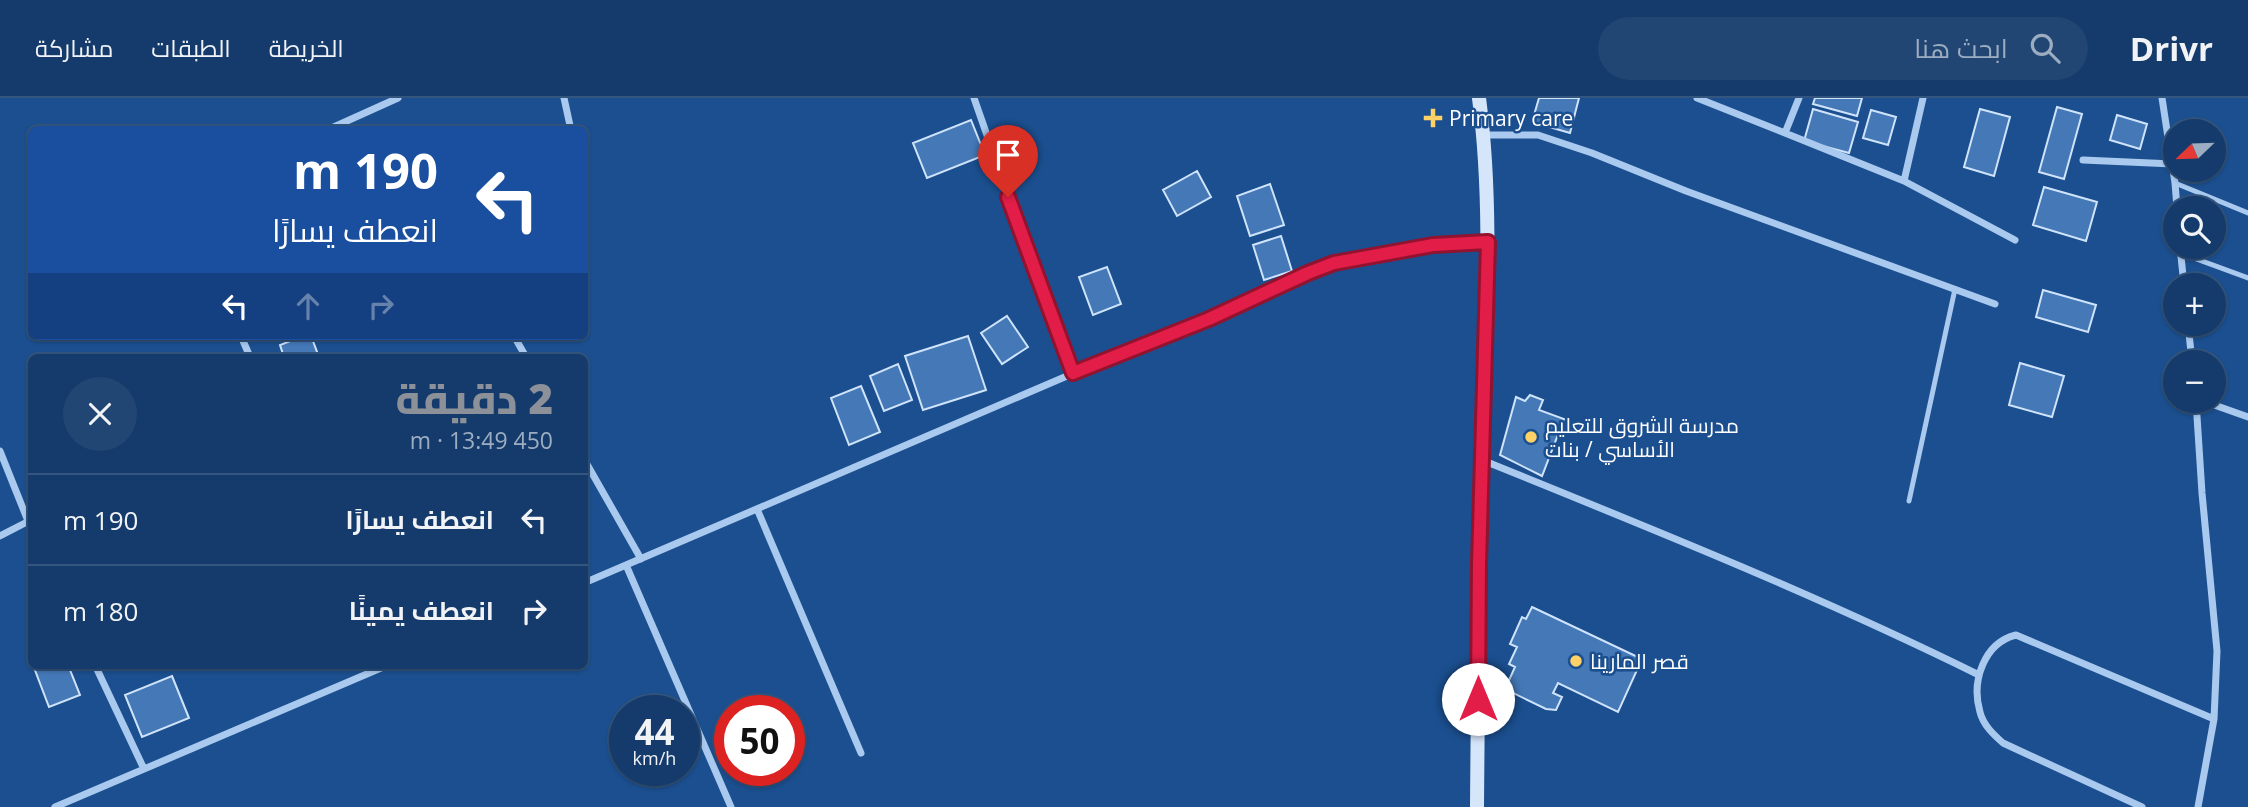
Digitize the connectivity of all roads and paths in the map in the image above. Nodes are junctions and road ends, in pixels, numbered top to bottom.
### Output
1 (398, 98) edge
2 (564, 98) edge
3 (974, 98) edge
4 (1479, 98) edge
5 (1697, 98) edge
6 (1799, 98) edge
7 (1923, 98) edge
8 (2162, 98) edge
9 (2166, 119) edge
10 (336, 126) edge
11 (570, 126) edge
12 (1785, 133) junction
13 (1484, 135) junction
14 (2083, 160) dead end
15 (2163, 164) edge
16 (1905, 181) junction
17 (2175, 183) joint
18 (2176, 196) edge
19 (2248, 213) edge
20 (2015, 240) dead end
21 (1488, 242) junction
22 (2202, 259) edge
23 (2248, 278) edge
24 (1955, 289) junction
25 (1995, 304) dead end
26 (1073, 373) junction
27 (2226, 409) edge
28 (2197, 413) edge
29 (2248, 416) edge
30 (0, 451) edge
31 (1482, 460) junction
32 (588, 467) edge
33 (1909, 501) dead end
34 (757, 509) junction
35 (27, 522) joint
36 (0, 536) edge
37 (641, 559) junction
38 (626, 565) junction
39 (588, 581) edge
40 (97, 669) edge
41 (378, 669) edge
42 (1979, 675) junction
43 (2214, 719) junction
44 (861, 753) dead end
45 (144, 769) junction
46 (68, 805) edge
47 (55, 807) edge
48 (732, 807) edge
49 (1477, 807) edge
50 (2142, 807) edge
51 (2198, 807) edge

1 - 10 street
2 - 11 street
3 - 26 street
4 - 13 main road
5 - 12 street
6 - 12 street
7 - 16 street
8 - 9 street
12 - 16 street
13 - 21 main road
13 - 24 street
14 - 15 street
16 - 20 street
17 - 18 street
17 - 19 lane
21 - 26 street
21 - 31 main road
22 - 23 lane
24 - 25 street
24 - 33 lane
26 - 34 street
27 - 29 street
28 - 43 street
30 - 35 street
31 - 42 street
31 - 49 main road
32 - 37 street
34 - 37 street
34 - 44 street
35 - 36 street
37 - 38 street
38 - 39 street
38 - 48 street
40 - 45 street
41 - 45 street
42 - 43 street
42 - 50 street
43 - 51 street
45 - 46 street
46 - 47 street

